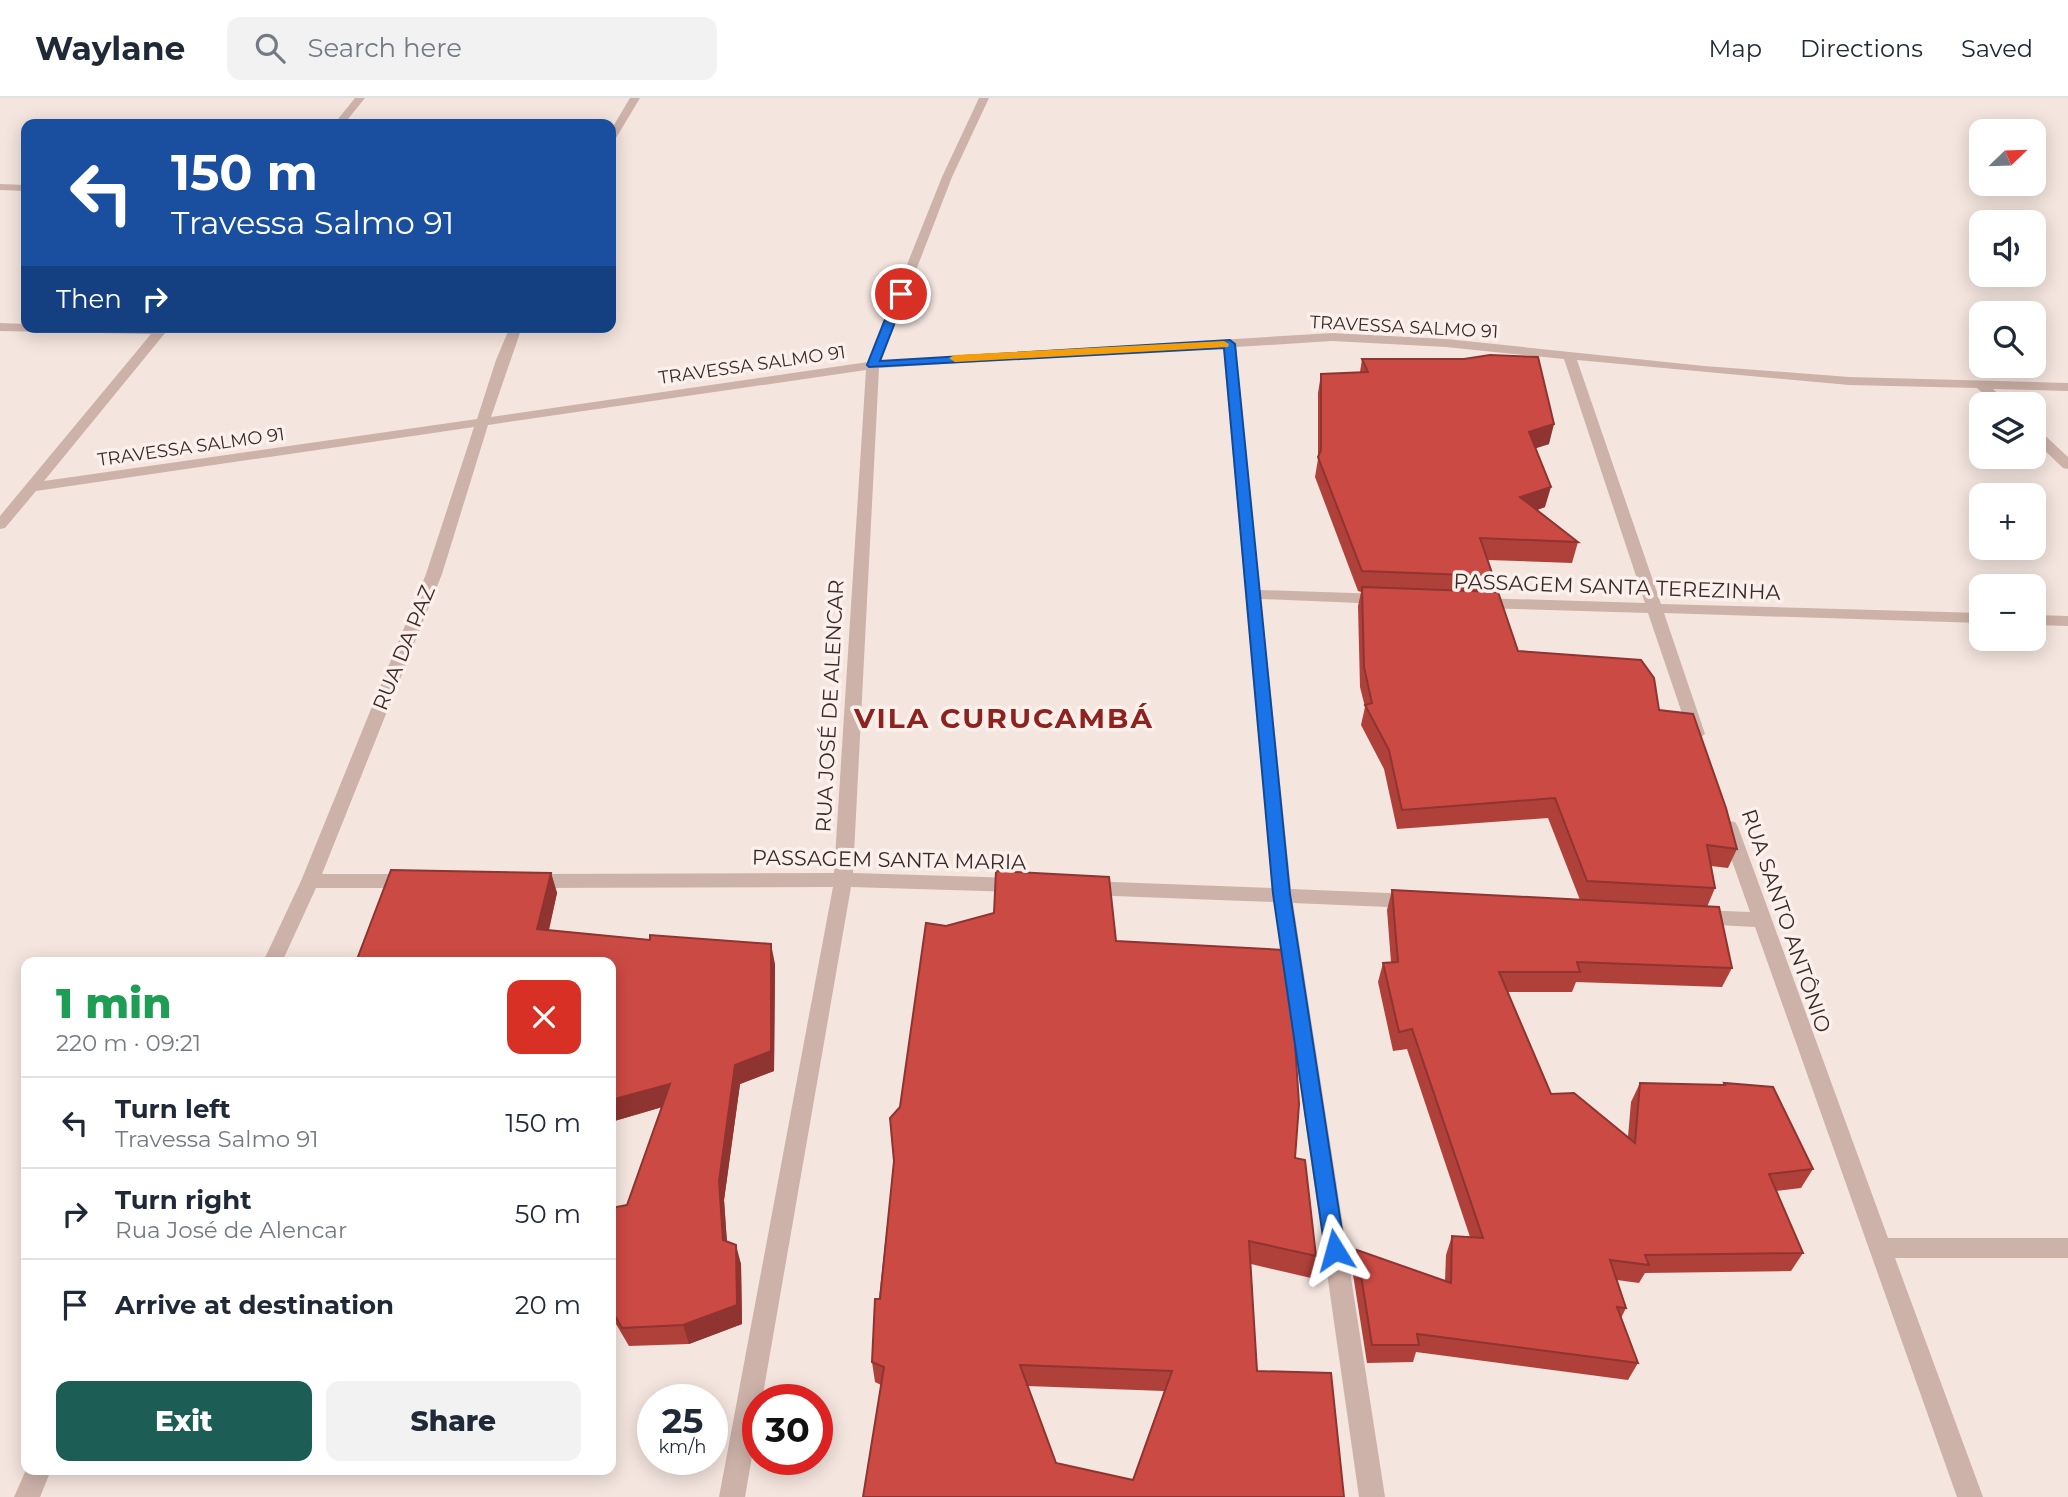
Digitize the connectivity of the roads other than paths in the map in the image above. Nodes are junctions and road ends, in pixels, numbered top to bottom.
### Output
1 (360, 98) edge
2 (635, 98) edge
3 (984, 98) edge
4 (343, 119) edge
5 (616, 130) edge
6 (0, 187) edge
7 (21, 188) edge
8 (0, 327) edge
9 (21, 327) edge
10 (160, 333) edge
11 (514, 333) edge
12 (1230, 344) junction
13 (1569, 356) junction
14 (873, 365) junction
15 (1980, 384) junction
16 (2068, 387) edge
17 (1988, 392) edge
18 (483, 423) junction
19 (2046, 444) edge
20 (2068, 465) edge
21 (33, 487) junction
22 (0, 525) edge
23 (1252, 594) junction
24 (1391, 599) edge
25 (1461, 602) edge
26 (1656, 611) junction
27 (1969, 618) edge
28 (2046, 620) edge
29 (2068, 621) edge
30 (1704, 752) edge
31 (1721, 804) edge
32 (843, 880) junction
33 (310, 881) junction
34 (433, 881) edge
35 (515, 881) edge
36 (1035, 886) edge
37 (1062, 887) edge
38 (1282, 894) junction
39 (1432, 902) edge
40 (1678, 916) edge
41 (1760, 920) junction
42 (275, 957) edge
43 (1879, 1248) junction
44 (2068, 1248) edge
45 (37, 1475) edge
46 (27, 1497) edge
47 (732, 1497) edge
48 (1372, 1497) edge
49 (1970, 1497) edge

1 - 4 street
2 - 5 street
3 - 14 street, RUA JOSÉ DE ALENCAR
6 - 7 street
8 - 9 street
10 - 21 street
11 - 18 street, RUA DA PAZ
12 - 13 street, TRAVESSA SALMO 91
12 - 14 street, TRAVESSA SALMO 91
12 - 23 street
13 - 15 street, TRAVESSA SALMO 91
13 - 26 street
14 - 18 street, TRAVESSA SALMO 91
14 - 32 street, RUA JOSÉ DE ALENCAR
15 - 16 street, TRAVESSA SALMO 91
15 - 17 street
18 - 21 street, TRAVESSA SALMO 91
18 - 33 street, RUA DA PAZ
19 - 20 street
21 - 22 street
23 - 24 street
23 - 38 street
25 - 26 street, PASSAGEM SANTA TEREZINHA
26 - 27 street, PASSAGEM SANTA TEREZINHA
26 - 30 street
28 - 29 street
31 - 41 street, RUA SANTO ANTÔNIO
32 - 35 street, PASSAGEM SANTA MARIA
32 - 36 street, PASSAGEM SANTA MARIA
32 - 47 street, RUA JOSÉ DE ALENCAR
33 - 34 street
33 - 42 street, RUA DA PAZ
37 - 38 street
38 - 39 street
38 - 48 street
40 - 41 street
41 - 43 street, RUA SANTO ANTÔNIO
43 - 44 street
43 - 49 street, RUA SANTO ANTÔNIO
45 - 46 street

